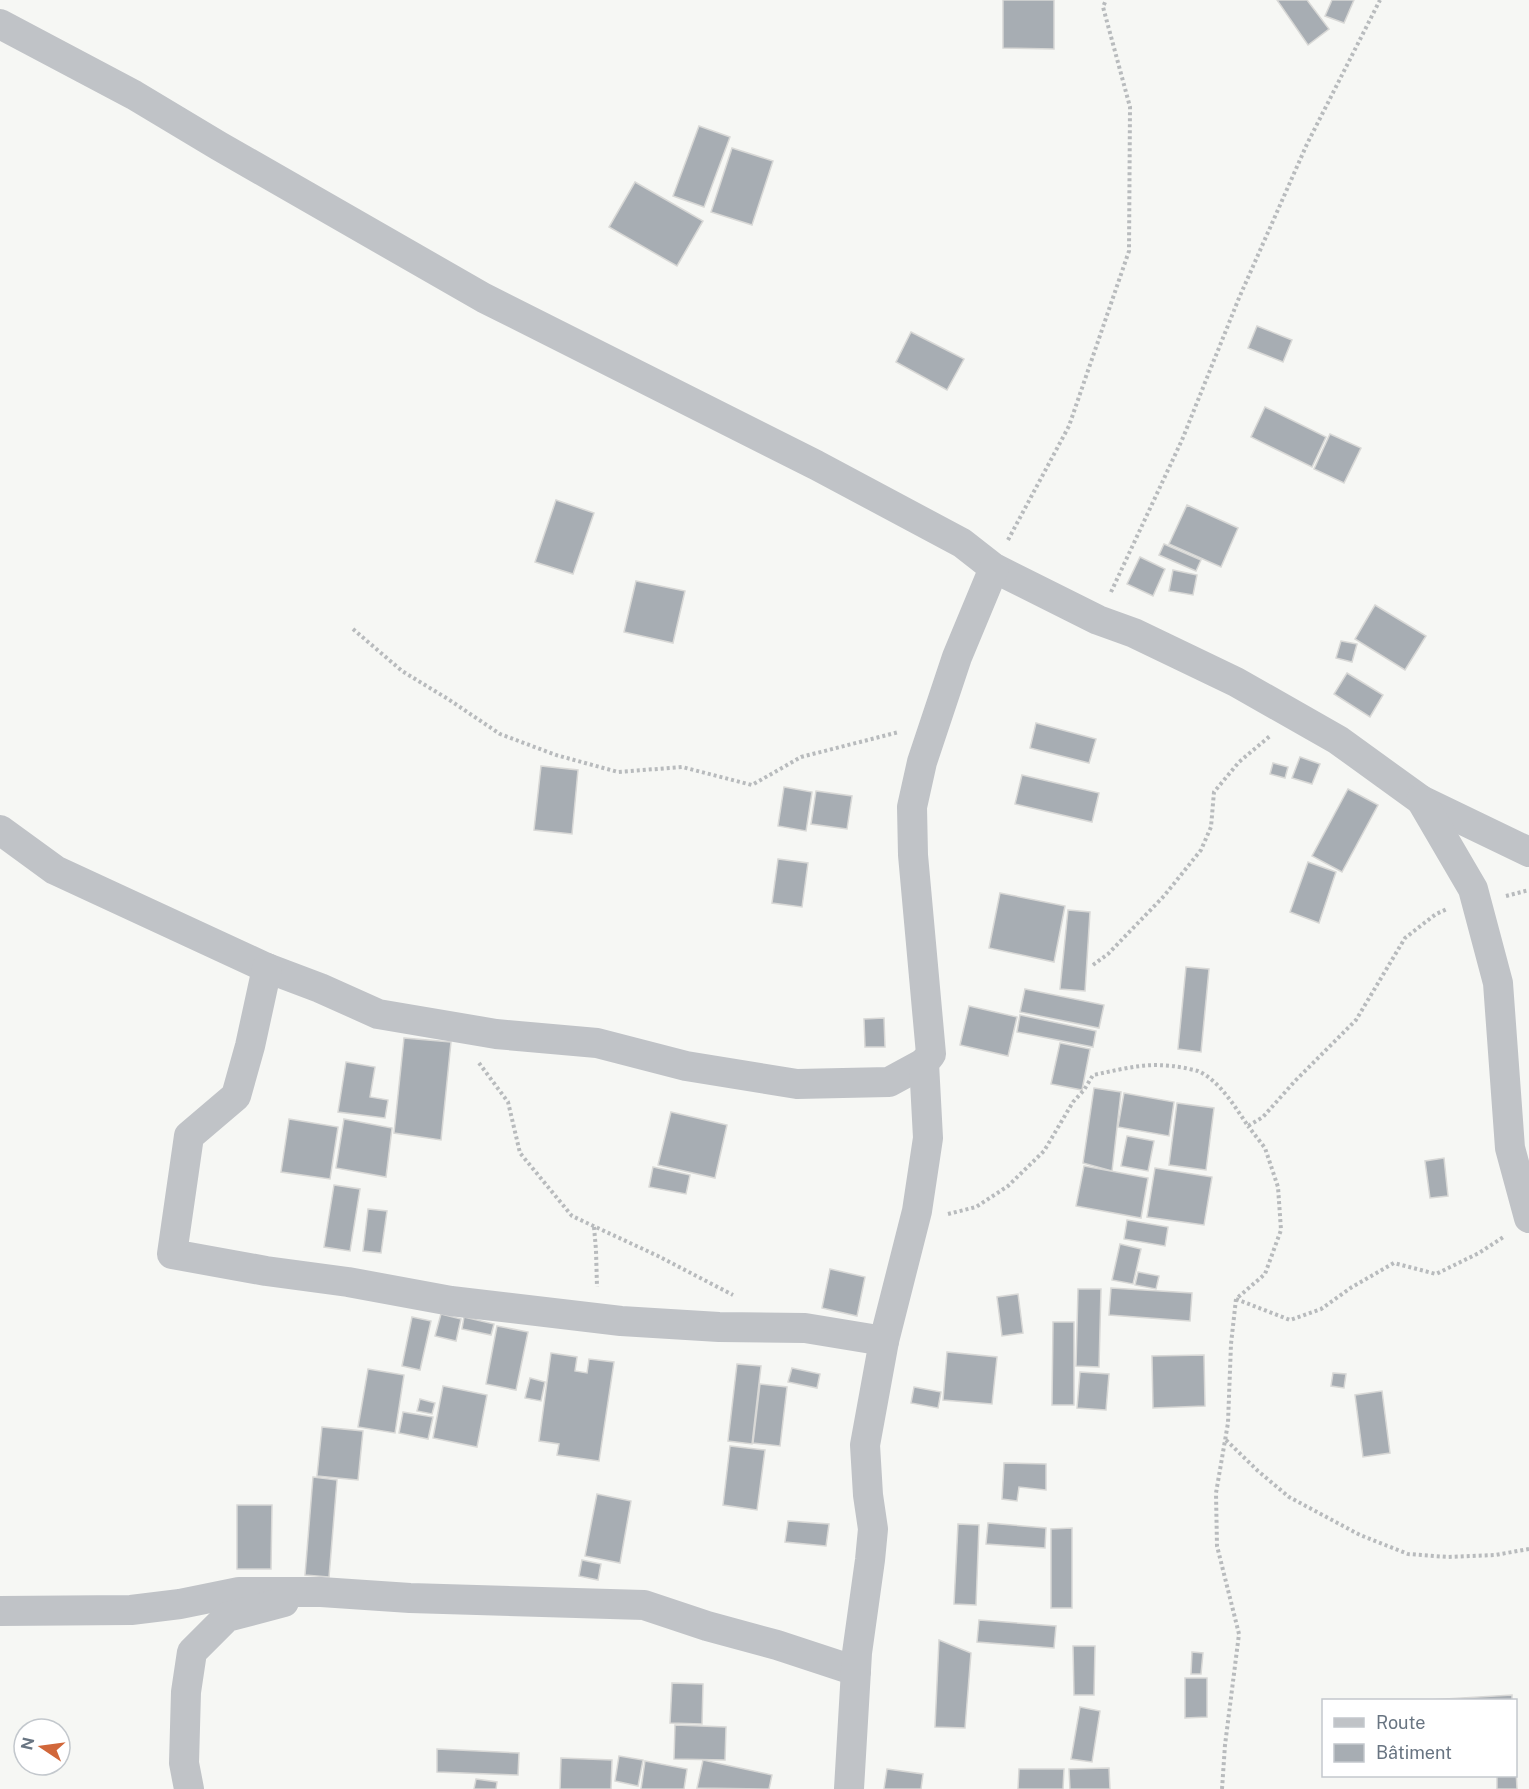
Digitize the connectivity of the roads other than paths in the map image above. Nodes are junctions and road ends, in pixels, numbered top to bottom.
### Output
1 (0, 24) edge
2 (994, 568) junction
3 (1421, 800) junction
4 (0, 830) edge
5 (1529, 852) edge
6 (267, 968) junction
7 (924, 1063) junction
8 (1521, 1224) edge
9 (884, 1341) junction
10 (321, 1592) junction
11 (0, 1611) edge
12 (856, 1671) junction
13 (189, 1789) edge
14 (849, 1789) edge

1 - 2 street
2 - 3 street
2 - 7 street
3 - 5 street
3 - 8 street
4 - 6 street
6 - 7 street
6 - 9 street
7 - 9 street
9 - 12 street
10 - 11 street
10 - 12 street
10 - 13 street
12 - 14 street

